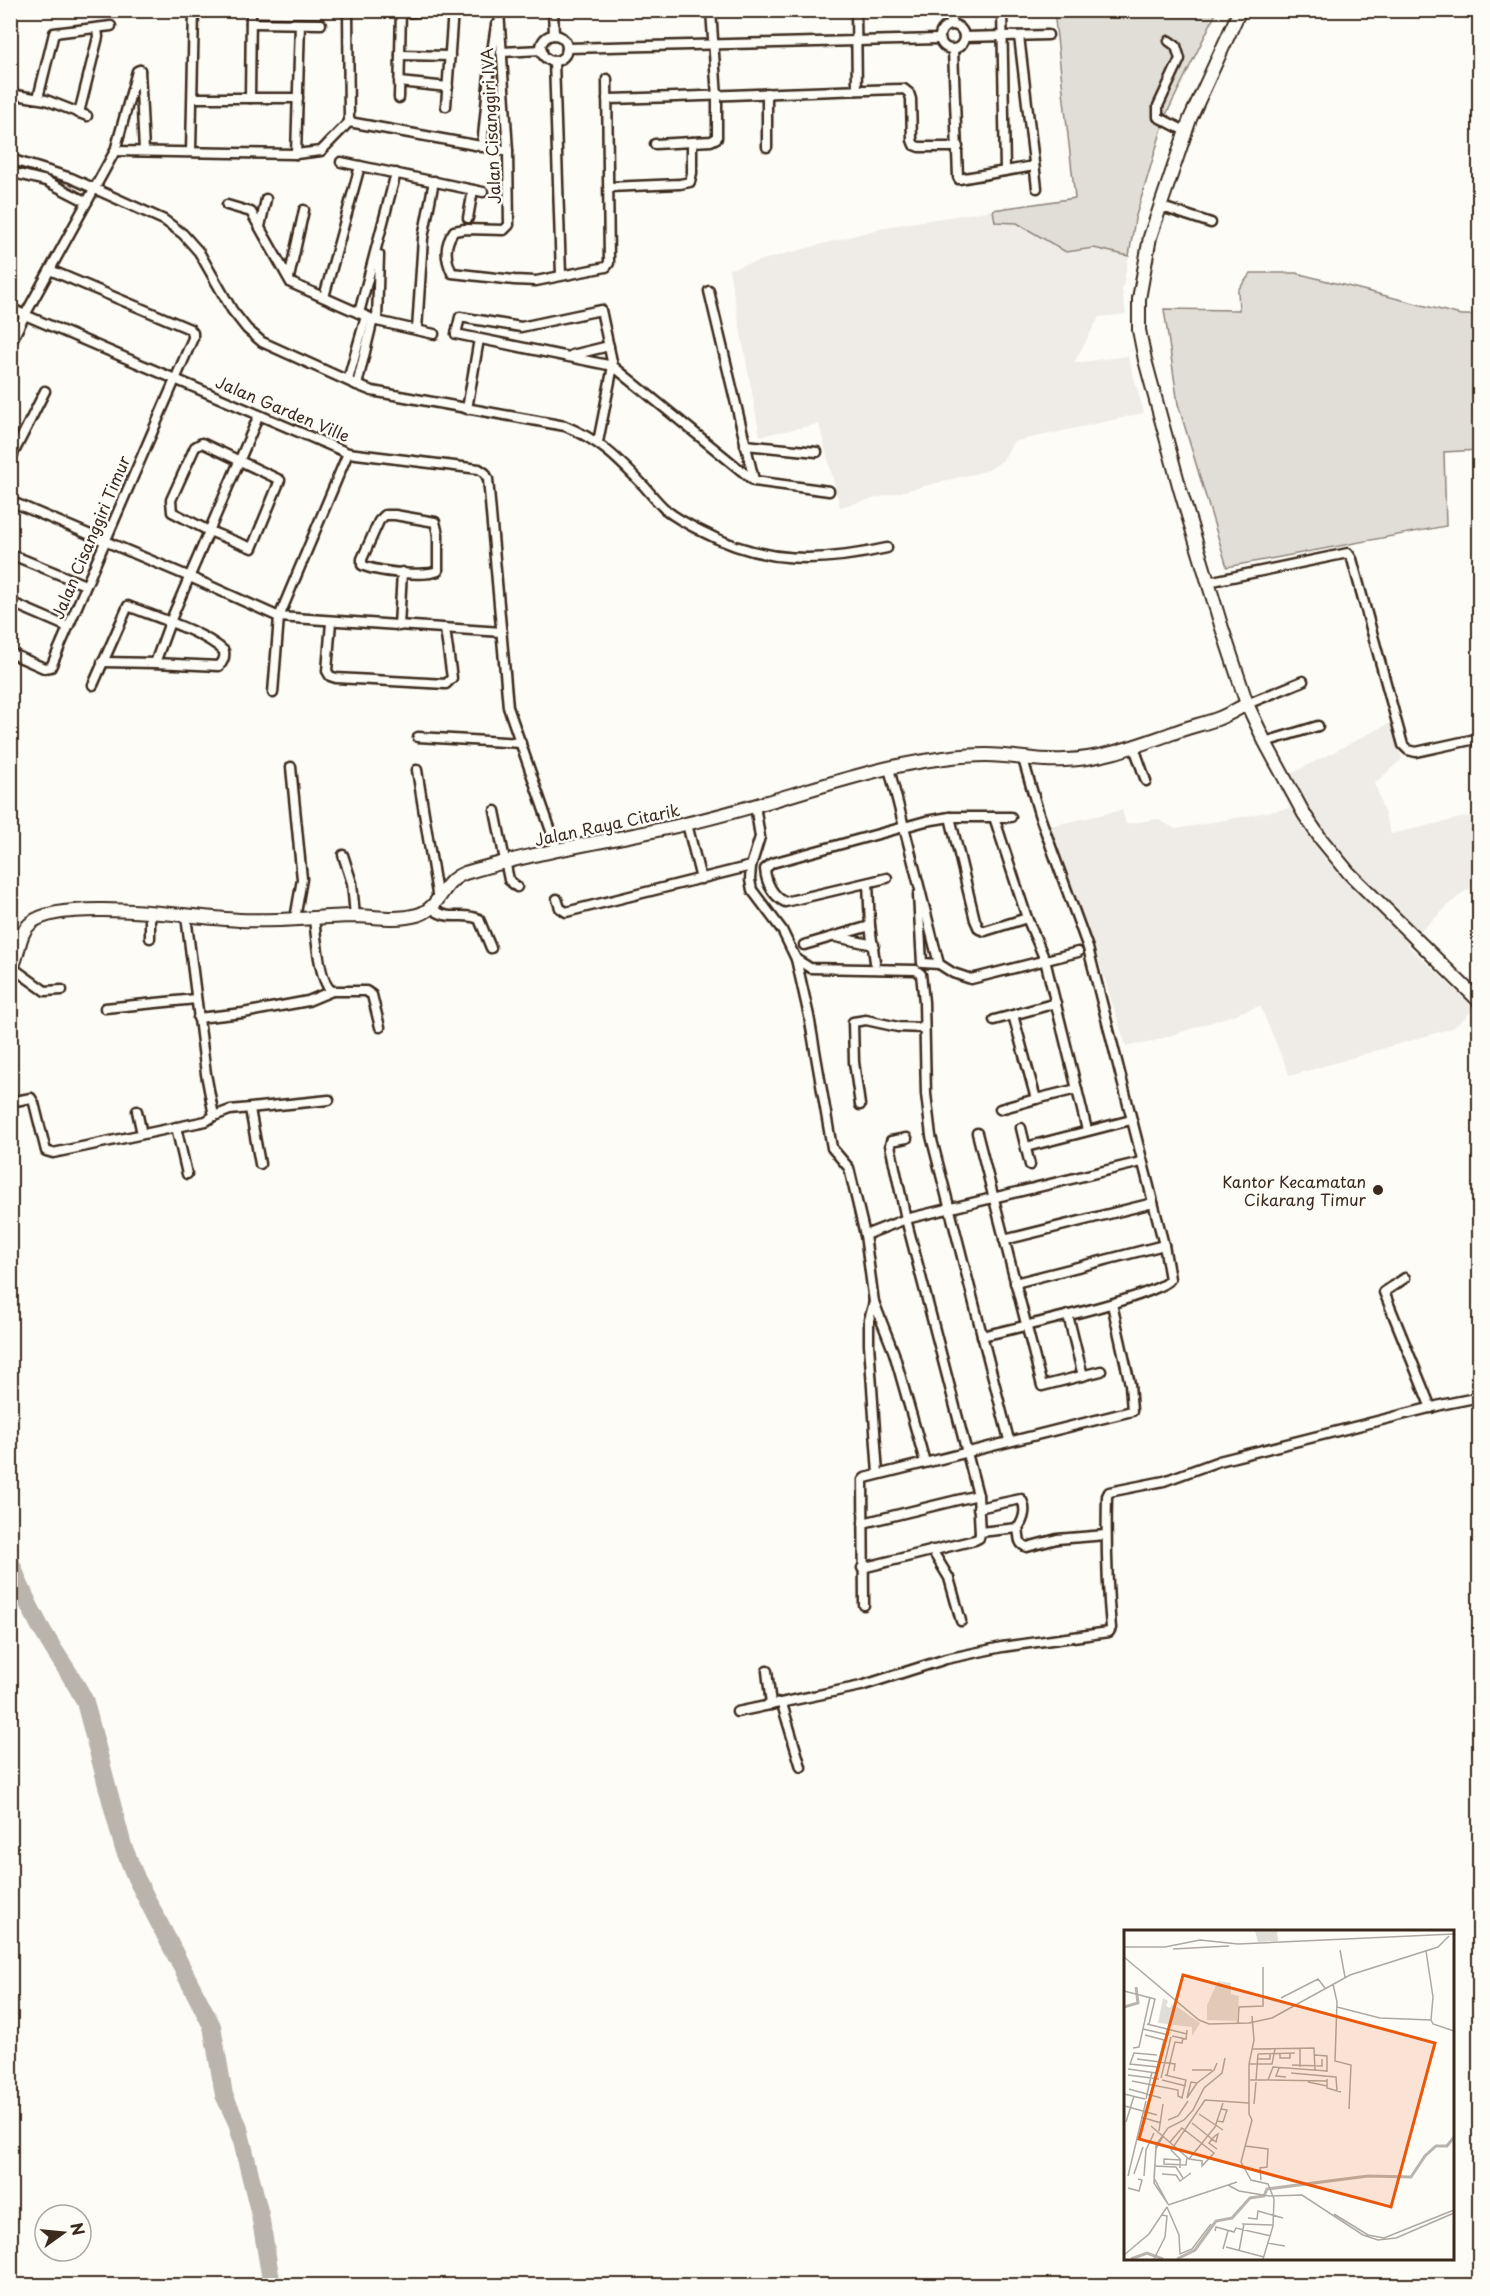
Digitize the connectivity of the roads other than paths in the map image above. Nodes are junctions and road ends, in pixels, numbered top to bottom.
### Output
1 (194, 10) edge
2 (251, 10) edge
3 (348, 10) edge
4 (441, 10) edge
5 (453, 10) edge
6 (553, 10) edge
7 (711, 10) edge
8 (856, 10) edge
9 (951, 10) edge
10 (1002, 10) edge
11 (1240, 10) edge
12 (499, 11) edge
13 (401, 12) edge
14 (251, 23) junction
15 (300, 24) junction
16 (321, 24) dead end
17 (951, 24) junction
18 (111, 26) dead end
19 (97, 28) junction
20 (554, 35) junction
21 (1048, 35) dead end
22 (1002, 36) junction
23 (1019, 36) junction
24 (964, 37) junction
25 (939, 39) junction
26 (856, 40) junction
27 (1169, 41) dead end
28 (715, 45) junction
29 (567, 48) junction
30 (542, 50) junction
31 (953, 50) junction
32 (501, 52) junction
33 (400, 55) junction
34 (450, 56) junction
35 (554, 61) junction
36 (607, 80) dead end
37 (399, 82) junction
38 (448, 87) junction
39 (857, 90) junction
40 (767, 93) junction
41 (10, 94) edge
42 (717, 97) junction
43 (193, 98) junction
44 (250, 98) junction
45 (298, 98) junction
46 (399, 98) dead end
47 (38, 99) junction
48 (607, 99) junction
49 (446, 106) dead end
50 (349, 122) junction
51 (1185, 131) junction
52 (692, 142) junction
53 (655, 144) dead end
54 (482, 147) junction
55 (767, 147) dead end
56 (958, 147) junction
57 (116, 151) junction
58 (144, 151) junction
59 (508, 151) junction
60 (191, 152) junction
61 (296, 154) junction
62 (10, 159) edge
63 (341, 162) dead end
64 (360, 166) junction
65 (1034, 166) junction
66 (1005, 170) junction
67 (10, 172) edge
68 (396, 173) junction
69 (434, 181) junction
70 (609, 187) junction
71 (94, 188) junction
72 (1037, 188) dead end
73 (473, 189) junction
74 (483, 192) dead end
75 (266, 200) dead end
76 (87, 201) junction
77 (227, 205) dead end
78 (1159, 206) junction
79 (304, 210) dead end
80 (468, 218) dead end
81 (1211, 223) dead end
82 (260, 227) junction
83 (379, 239) junction
84 (50, 270) junction
85 (561, 275) junction
86 (289, 279) junction
87 (709, 291) dead end
88 (324, 297) junction
89 (10, 308) edge
90 (25, 315) junction
91 (369, 317) junction
92 (417, 330) junction
93 (434, 334) dead end
94 (479, 339) junction
95 (10, 344) edge
96 (609, 346) junction
97 (567, 356) junction
98 (614, 366) junction
99 (176, 378) junction
100 (348, 380) junction
101 (357, 385) junction
102 (45, 391) dead end
103 (468, 409) junction
104 (259, 415) junction
105 (598, 442) junction
106 (745, 445) junction
107 (818, 452) dead end
108 (348, 453) junction
109 (239, 459) junction
110 (10, 460) edge
111 (754, 481) junction
112 (829, 491) dead end
113 (10, 501) edge
114 (209, 531) junction
115 (106, 541) junction
116 (887, 548) dead end
117 (10, 554) edge
118 (402, 572) junction
119 (190, 577) junction
120 (1208, 582) junction
121 (85, 585) junction
122 (10, 602) edge
123 (279, 617) junction
124 (170, 622) junction
125 (331, 622) junction
126 (399, 626) junction
127 (68, 627) junction
128 (444, 629) junction
129 (502, 632) junction
130 (10, 653) edge
131 (102, 662) junction
132 (155, 663) junction
133 (1303, 681) dead end
134 (93, 685) dead end
135 (273, 693) dead end
136 (1247, 704) junction
137 (1318, 726) dead end
138 (418, 737) dead end
139 (1479, 738) edge
140 (1265, 742) junction
141 (521, 743) junction
142 (1134, 747) junction
143 (1023, 759) junction
144 (291, 767) dead end
145 (889, 768) junction
146 (417, 771) dead end
147 (1146, 781) dead end
148 (754, 806) junction
149 (495, 811) dead end
150 (950, 817) junction
151 (994, 817) junction
152 (1011, 817) dead end
153 (687, 824) junction
154 (905, 827) junction
155 (558, 851) junction
156 (343, 855) dead end
157 (504, 863) junction
158 (751, 866) junction
159 (916, 871) junction
160 (887, 878) dead end
161 (701, 879) junction
162 (868, 883) junction
163 (517, 887) dead end
164 (557, 899) dead end
165 (435, 904) junction
166 (150, 912) junction
167 (186, 916) junction
168 (355, 916) junction
169 (1028, 918) junction
170 (295, 919) junction
171 (314, 919) junction
172 (870, 926) junction
173 (835, 936) junction
174 (150, 938) dead end
175 (804, 945) dead end
176 (874, 945) junction
177 (491, 948) dead end
178 (1078, 952) dead end
179 (796, 959) junction
180 (1045, 960) junction
181 (875, 962) dead end
182 (939, 964) junction
183 (12, 969) edge
184 (62, 990) dead end
185 (332, 992) junction
186 (196, 999) junction
187 (1479, 1002) edge
188 (1056, 1003) junction
189 (105, 1008) dead end
190 (1013, 1015) junction
191 (198, 1018) junction
192 (994, 1020) dead end
193 (380, 1028) dead end
194 (924, 1028) junction
195 (1077, 1089) junction
196 (1036, 1099) junction
197 (329, 1100) dead end
198 (10, 1102) edge
199 (860, 1105) dead end
200 (250, 1109) junction
201 (1000, 1109) dead end
202 (137, 1111) dead end
203 (214, 1116) junction
204 (1131, 1120) junction
205 (176, 1127) junction
206 (1021, 1128) dead end
207 (1087, 1130) junction
208 (977, 1132) dead end
209 (142, 1134) junction
210 (907, 1138) dead end
211 (1026, 1147) junction
212 (1141, 1162) junction
213 (260, 1164) dead end
214 (1030, 1165) dead end
215 (187, 1174) dead end
216 (994, 1198) junction
217 (1153, 1203) junction
218 (949, 1208) junction
219 (906, 1219) junction
220 (865, 1235) junction
221 (1004, 1240) junction
222 (1164, 1245) junction
223 (1404, 1278) dead end
224 (1015, 1283) junction
225 (874, 1302) junction
226 (1112, 1304) junction
227 (1068, 1315) junction
228 (1026, 1326) junction
229 (982, 1336) junction
230 (1101, 1371) dead end
231 (1083, 1376) junction
232 (1479, 1397) edge
233 (1431, 1408) junction
234 (1009, 1440) junction
235 (967, 1451) junction
236 (925, 1462) junction
237 (878, 1474) junction
238 (978, 1495) junction
239 (978, 1508) junction
240 (863, 1523) junction
241 (1018, 1528) junction
242 (980, 1532) junction
243 (1106, 1535) junction
244 (932, 1550) junction
245 (862, 1568) junction
246 (864, 1605) dead end
247 (961, 1621) dead end
248 (767, 1671) dead end
249 (782, 1704) junction
250 (771, 1706) junction
251 (737, 1712) dead end
252 (801, 1767) dead end

1 - 43 street
2 - 14 street
3 - 50 street
4 - 13 street
5 - 34 street
6 - 20 street
7 - 28 street
8 - 26 street
9 - 17 street
10 - 22 street
11 - 51 street
12 - 32 street, Jalan Cisanggiri IVA
12 - 54 street
13 - 33 street
14 - 15 street
14 - 44 street
15 - 16 street
15 - 45 street
17 - 24 street
17 - 25 street
18 - 19 street
19 - 47 street
19 - 47 street
20 - 29 street
20 - 30 street
21 - 23 street
22 - 23 street
22 - 24 street
22 - 66 street
23 - 65 street
24 - 31 street
25 - 26 street
25 - 31 street
26 - 28 street
26 - 39 street
27 - 51 street
28 - 29 street
28 - 42 street
29 - 35 street
30 - 32 street
30 - 35 street
31 - 56 street
32 - 59 street, Jalan Cisanggiri IVA
33 - 34 street
33 - 37 street
34 - 38 street
35 - 85 street
36 - 48 street, Jalan Cisanggiri IVA
37 - 38 street
37 - 46 street
38 - 49 street
39 - 40 street
39 - 56 street
40 - 42 street
40 - 55 street
41 - 47 street
42 - 48 street
42 - 52 street
43 - 44 street
43 - 60 street
44 - 45 street
45 - 61 street
48 - 70 street, Jalan Cisanggiri IVA
50 - 54 street
50 - 61 street
51 - 78 street
52 - 53 street
52 - 70 street
54 - 59 street
56 - 66 street
57 - 58 street
57 - 58 street
57 - 71 street
58 - 60 street
59 - 85 street, Jalan Cisanggiri IVA
60 - 61 street
62 - 71 street
63 - 64 street
64 - 68 street
64 - 88 street
65 - 66 street
65 - 72 street
67 - 76 street
68 - 69 street
68 - 83 street
69 - 73 street
69 - 92 street
70 - 85 street, Jalan Cisanggiri IVA
71 - 76 street
71 - 100 street
73 - 74 street
73 - 80 street
75 - 82 street
76 - 84 street
77 - 82 street
78 - 81 street
78 - 120 street
79 - 86 street
82 - 86 street
83 - 91 street
83 - 91 street
84 - 90 street
84 - 99 street, Jalan Cisanggiri Timur
86 - 88 street
87 - 106 street
88 - 91 street
89 - 90 street, Jalan Garden Ville
90 - 95 street
90 - 99 street, Jalan Garden Ville
91 - 92 street
91 - 100 street
91 - 101 street
92 - 93 street
94 - 96 street
94 - 97 street
94 - 103 street
96 - 97 street
96 - 98 street
97 - 98 street
98 - 105 street
98 - 111 street
99 - 104 street, Jalan Garden Ville
99 - 115 street, Jalan Cisanggiri Timur
100 - 101 street
101 - 103 street
102 - 110 street
103 - 105 street
104 - 108 street, Jalan Garden Ville
104 - 109 street
105 - 116 street
106 - 107 street
106 - 111 street
108 - 123 street
108 - 129 street, Jalan Garden Ville
109 - 114 street
109 - 114 street
109 - 114 street
111 - 112 street
113 - 115 street
114 - 119 street
115 - 119 street
115 - 121 street, Jalan Cisanggiri Timur
117 - 121 street
118 - 118 street
118 - 126 street
119 - 123 street
119 - 124 street
120 - 136 street
120 - 139 street
121 - 127 street, Jalan Cisanggiri Timur
122 - 127 street
123 - 125 street
123 - 135 street
124 - 131 street
124 - 132 street
124 - 132 street
125 - 126 street
125 - 128 street
126 - 128 street
127 - 130 street, Jalan Cisanggiri Timur
128 - 129 street
129 - 141 street, Jalan Garden Ville
131 - 132 street
131 - 134 street
133 - 136 street
136 - 140 street
136 - 142 street, Jalan Raya Citarik
137 - 140 street
138 - 141 street
140 - 187 street
141 - 155 street, Jalan Garden Ville
142 - 143 street, Jalan Raya Citarik
142 - 147 street
143 - 145 street, Jalan Raya Citarik
143 - 204 street
144 - 170 street
145 - 148 street, Jalan Raya Citarik
145 - 154 street
146 - 165 street
148 - 153 street, Jalan Raya Citarik
148 - 158 street
149 - 157 street
150 - 151 street
150 - 154 street
150 - 169 street
151 - 152 street
151 - 169 street
153 - 155 street, Jalan Raya Citarik
153 - 161 street
154 - 159 street
154 - 162 street
155 - 157 street, Jalan Raya Citarik
156 - 168 street
157 - 163 street
157 - 165 street, Jalan Raya Citarik
158 - 161 street
158 - 179 street
159 - 182 street
159 - 182 street
160 - 162 street
161 - 164 street
162 - 172 street
165 - 168 street
165 - 177 street
166 - 167 street
166 - 174 street
166 - 183 street
167 - 170 street
167 - 186 street
168 - 171 street
169 - 180 street
170 - 171 street
171 - 185 street
172 - 173 street
172 - 176 street
173 - 175 street
173 - 176 street
176 - 181 street
178 - 180 street
179 - 194 street
179 - 220 street
180 - 182 street
180 - 188 street
183 - 184 street
185 - 191 street
185 - 193 street
186 - 189 street
186 - 191 street
188 - 190 street
188 - 195 street
190 - 192 street
190 - 196 street
191 - 203 street
194 - 199 street
194 - 218 street
195 - 196 street
195 - 207 street
196 - 201 street
197 - 200 street
198 - 209 street
200 - 203 street
200 - 213 street
202 - 209 street
203 - 205 street
204 - 207 street
204 - 212 street
205 - 209 street
205 - 215 street
206 - 211 street
207 - 211 street
208 - 216 street
210 - 219 street
211 - 214 street
212 - 216 street
212 - 217 street
216 - 218 street
216 - 221 street
217 - 221 street
217 - 222 street
218 - 219 street
218 - 229 street
219 - 220 street
219 - 235 street
220 - 225 street
221 - 224 street
222 - 224 street
222 - 226 street
223 - 233 street
224 - 228 street
225 - 236 street
225 - 237 street
226 - 227 street
226 - 234 street
227 - 228 street
227 - 231 street
228 - 229 street
228 - 231 street
229 - 234 street
230 - 231 street
232 - 233 street
233 - 243 street
234 - 235 street
235 - 236 street
235 - 238 street
236 - 237 street
237 - 240 street
238 - 239 street
238 - 240 street
239 - 241 street
239 - 242 street
240 - 245 street
241 - 242 street
241 - 243 street
242 - 244 street
243 - 249 street
244 - 245 street
244 - 247 street
245 - 246 street
248 - 250 street
249 - 250 street
249 - 252 street
250 - 251 street

